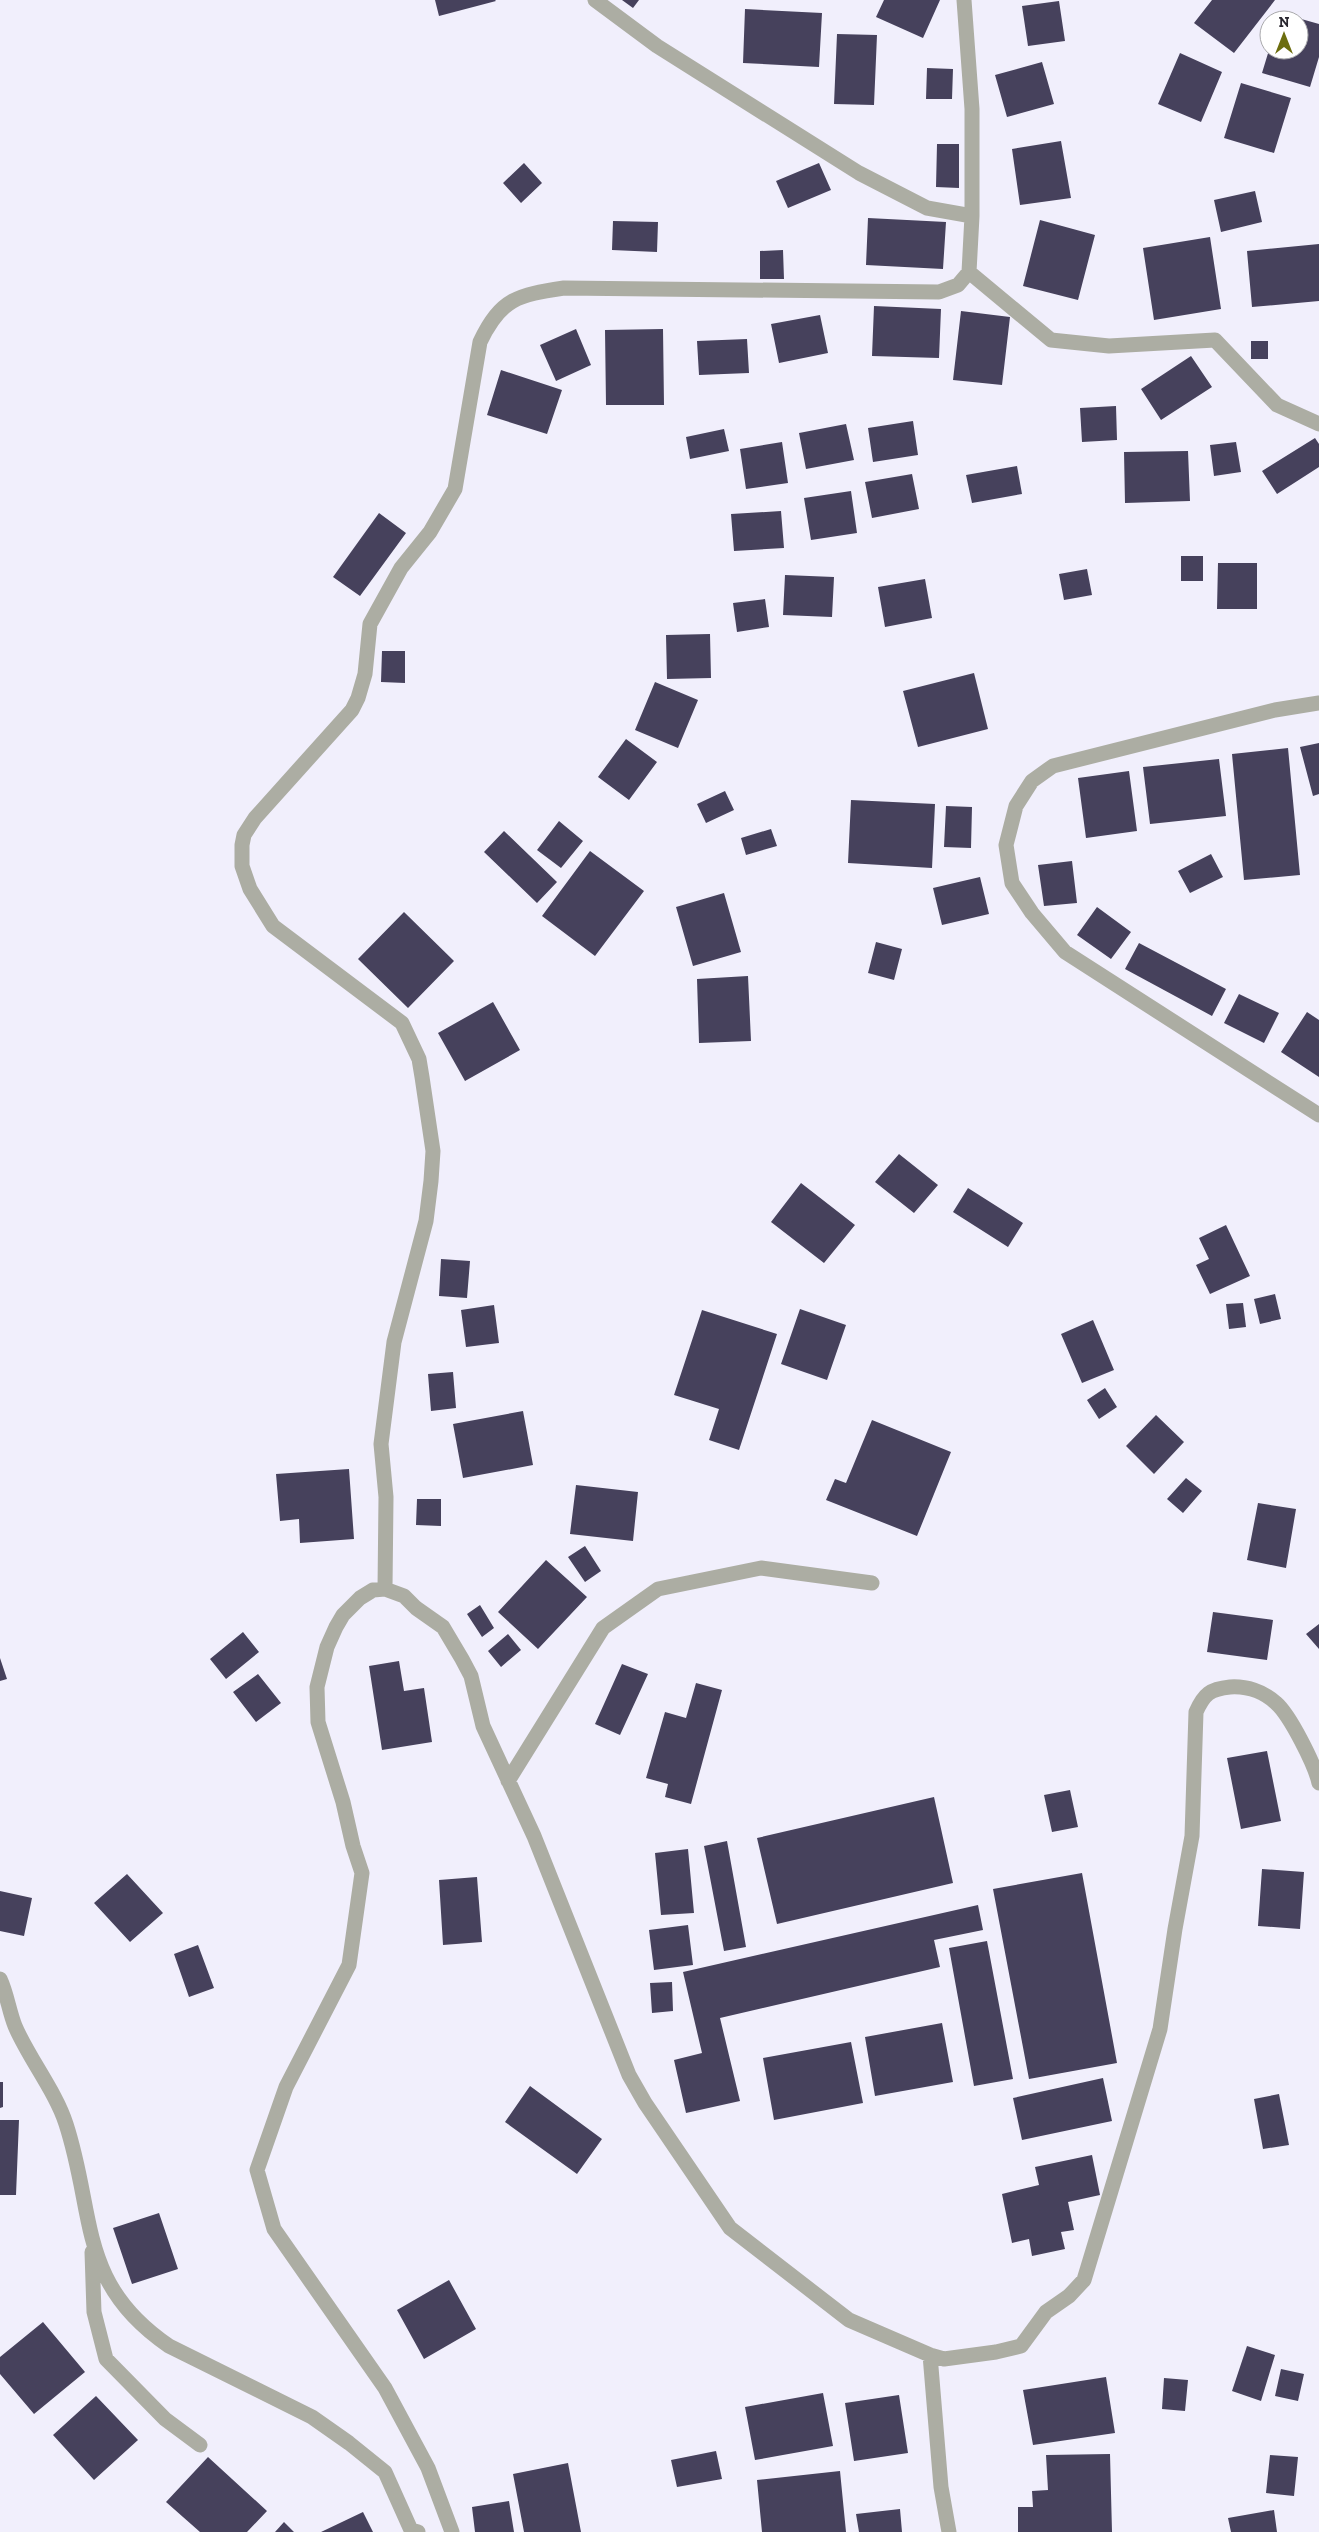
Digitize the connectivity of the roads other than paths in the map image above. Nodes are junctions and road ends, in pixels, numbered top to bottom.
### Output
1 (596, 0) edge
2 (964, 0) edge
3 (972, 216) junction
4 (969, 272) junction
5 (1319, 424) edge
6 (1319, 703) edge
7 (1319, 1115) edge
8 (872, 1583) dead end
9 (385, 1589) junction
10 (508, 1781) junction
11 (1319, 1783) edge
12 (0, 1979) edge
13 (92, 2243) junction
14 (930, 2355) junction
15 (200, 2445) dead end
16 (418, 2532) edge
17 (452, 2532) edge
18 (949, 2532) edge

1 - 3 street
2 - 3 street
3 - 4 street
4 - 5 street
4 - 9 street
6 - 7 street
8 - 10 street
9 - 10 street
9 - 17 street
10 - 14 street
11 - 14 street
12 - 13 street
13 - 15 street
13 - 16 street
14 - 18 street

